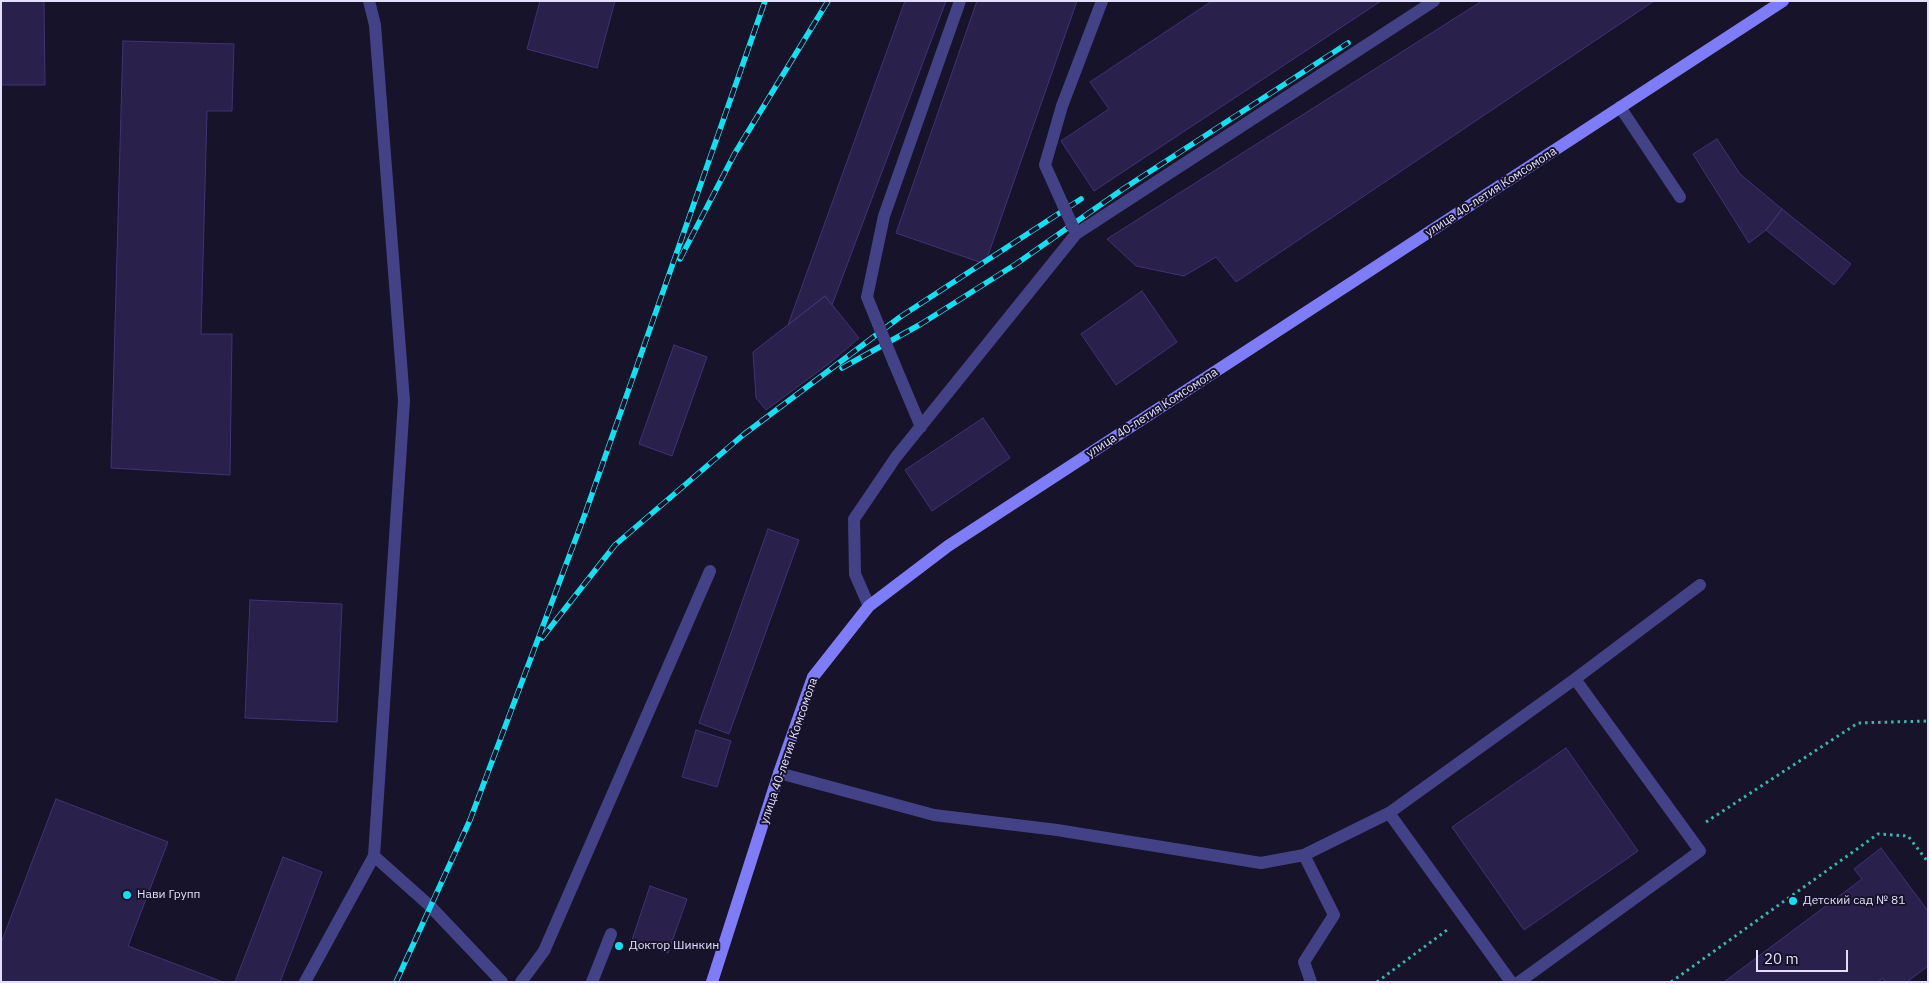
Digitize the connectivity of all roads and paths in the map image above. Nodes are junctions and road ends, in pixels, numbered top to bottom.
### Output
1 (369, 1) edge
2 (960, 1) edge
3 (1102, 1) edge
4 (1434, 1) edge
5 (1783, 1) edge
6 (1620, 107) junction
7 (1680, 197) dead end
8 (1076, 232) junction
9 (920, 427) junction
10 (710, 571) dead end
11 (1700, 585) dead end
12 (869, 606) junction
13 (1575, 679) junction
14 (1928, 721) edge
15 (779, 773) junction
16 (1389, 813) junction
17 (1688, 834) junction
18 (374, 856) junction
19 (1304, 856) junction
20 (1928, 862) edge
21 (1464, 917) junction
22 (610, 934) dead end
23 (305, 982) edge
24 (502, 982) edge
25 (522, 982) edge
26 (592, 982) edge
27 (712, 982) edge
28 (1312, 982) edge
29 (1377, 982) edge
30 (1511, 982) edge
31 (1519, 982) edge
32 (1671, 982) edge

1 - 18 lane
2 - 9 lane, bridge
3 - 8 lane, bridge
4 - 8 lane
5 - 6 main road, улица 40-летия Комсомола
6 - 7 lane
6 - 12 main road, улица 40-летия Комсомола
8 - 9 lane
9 - 12 lane
10 - 25 lane
11 - 13 lane
12 - 15 main road, улица 40-летия Комсомола
13 - 16 lane
13 - 17 lane
14 - 17 path
15 - 19 lane
15 - 27 main road, улица 40-летия Комсомола
16 - 19 lane
16 - 21 lane
17 - 31 lane
18 - 23 lane
18 - 24 lane
19 - 28 lane
20 - 32 path
21 - 29 path
21 - 30 lane
22 - 26 lane

